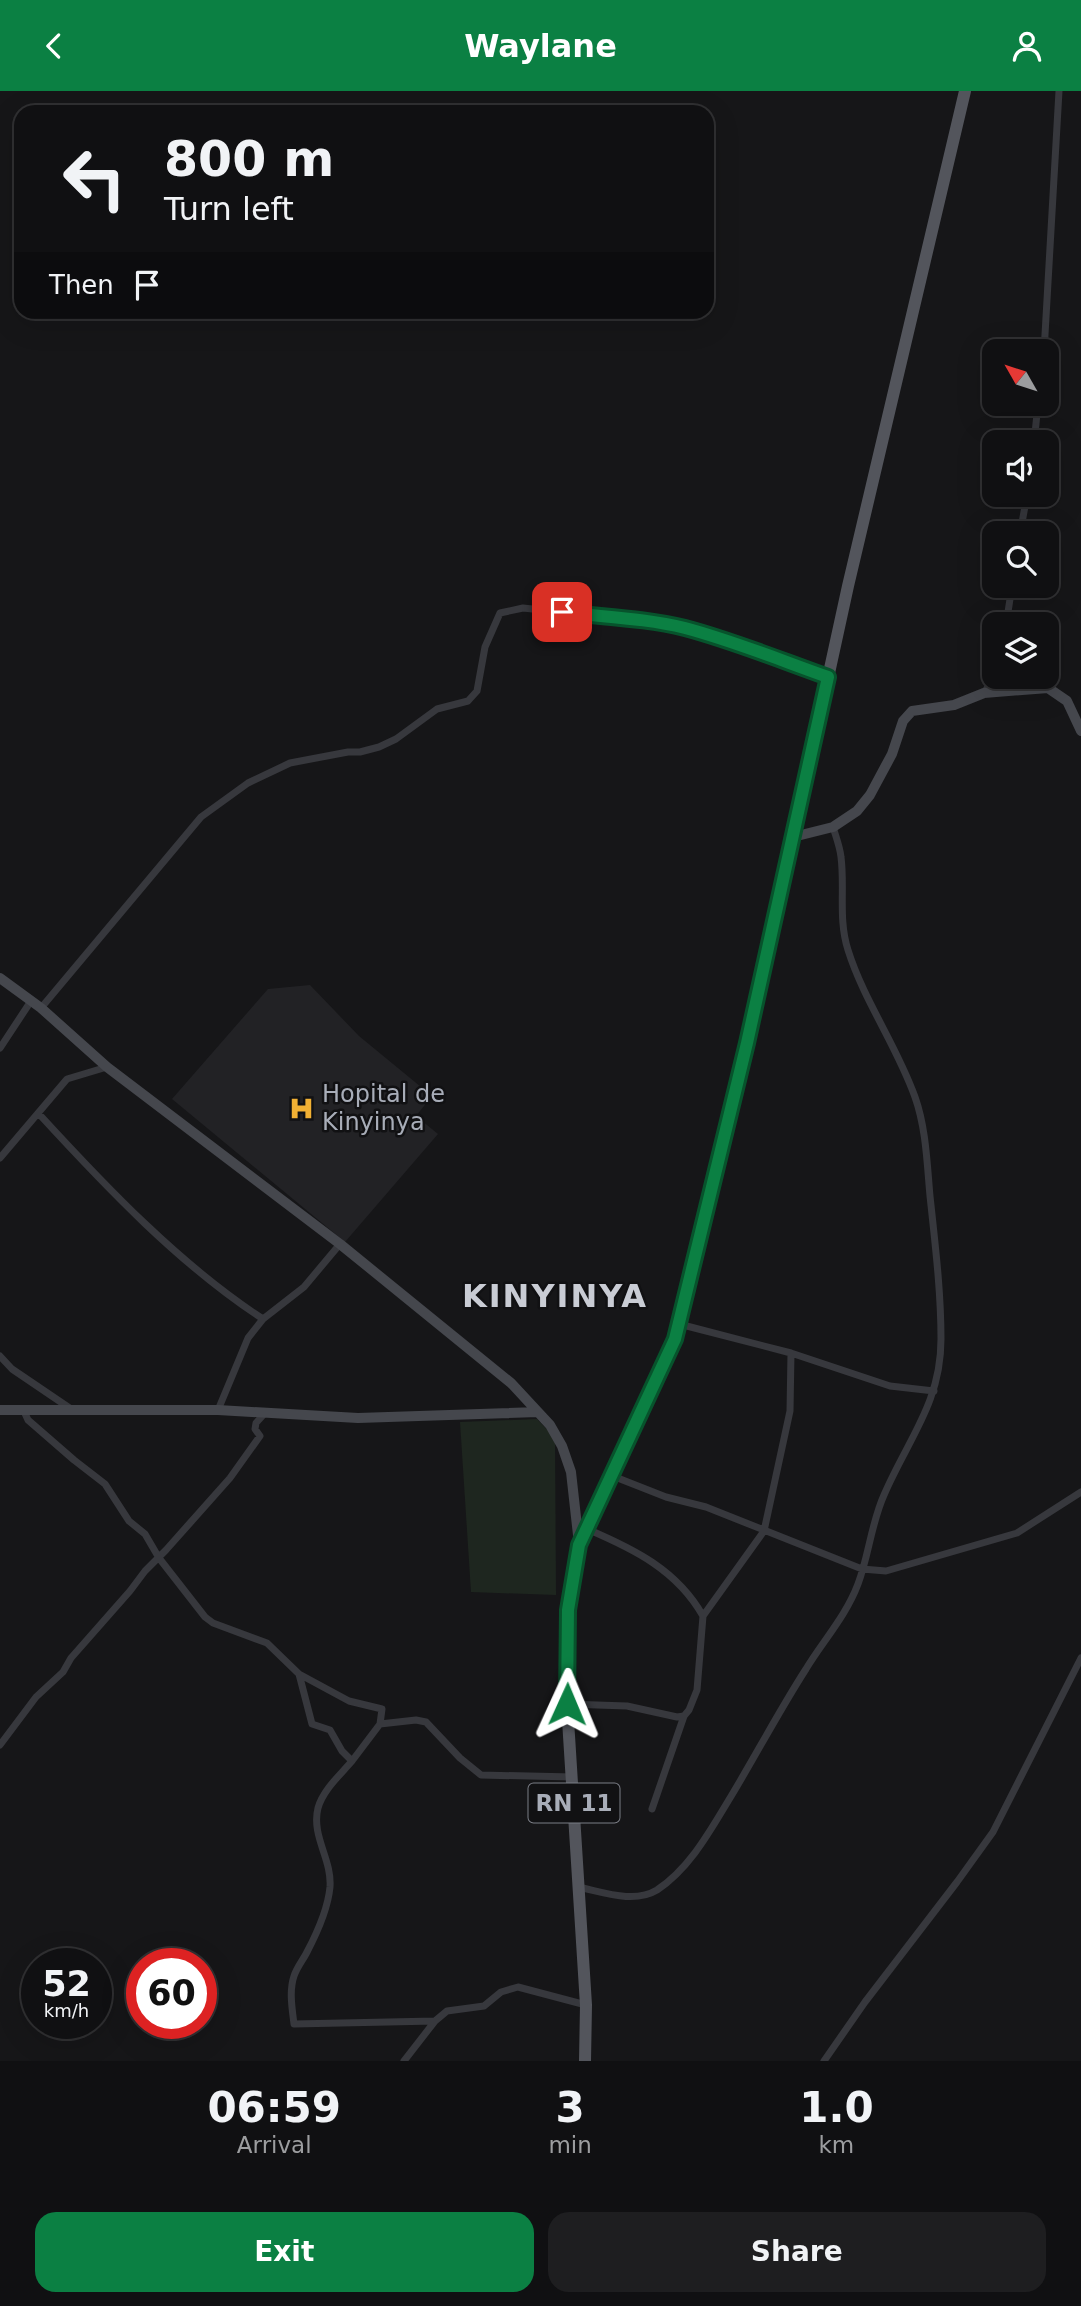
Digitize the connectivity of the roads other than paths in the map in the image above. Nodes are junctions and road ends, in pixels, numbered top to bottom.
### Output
1 (965, 91) edge
2 (1059, 91) edge
3 (1045, 339) edge
4 (828, 677) junction
5 (986, 689) edge
6 (984, 693) junction
7 (1081, 731) edge
8 (832, 827) junction
9 (793, 837) junction
10 (0, 978) edge
11 (36, 1005) junction
12 (0, 1048) edge
13 (107, 1067) junction
14 (39, 1114) junction
15 (0, 1158) edge
16 (341, 1244) junction
17 (263, 1319) junction
18 (679, 1324) junction
19 (791, 1353) junction
20 (0, 1356) edge
21 (934, 1391) junction
22 (23, 1409) junction
23 (71, 1409) junction
24 (0, 1410) edge
25 (218, 1410) junction
26 (538, 1412) junction
27 (265, 1413) junction
28 (610, 1475) junction
29 (1081, 1492) edge
30 (587, 1529) junction
31 (764, 1531) junction
32 (579, 1545) junction
33 (159, 1558) junction
34 (862, 1569) junction
35 (704, 1616) junction
36 (1081, 1658) edge
37 (299, 1674) junction
38 (567, 1704) junction
39 (684, 1716) junction
40 (380, 1724) junction
41 (0, 1745) edge
42 (352, 1761) junction
43 (573, 1777) junction
44 (652, 1809) dead end
45 (578, 1887) junction
46 (586, 2005) junction
47 (435, 2021) junction
48 (404, 2061) edge
49 (585, 2061) edge
50 (824, 2061) edge

1 - 4 main road, RN 11
2 - 3 street
4 - 9 main road, RN 11
4 - 11 street
5 - 6 street
6 - 7 main road
6 - 8 main road
8 - 9 main road
8 - 21 street
9 - 18 main road, RN 11
10 - 11 main road
11 - 12 street
11 - 13 main road
13 - 14 street
13 - 16 main road
14 - 15 street
14 - 17 street
16 - 17 street
16 - 26 main road
17 - 25 street
18 - 19 street
18 - 28 main road, RN 11
19 - 21 street
19 - 31 street
20 - 23 street
21 - 34 street
22 - 23 main road
22 - 24 main road
22 - 33 street
23 - 25 main road
25 - 27 main road
26 - 27 main road
26 - 32 main road
27 - 33 street
28 - 30 main road, RN 11
28 - 31 street
29 - 34 street
30 - 32 main road, RN 11
30 - 35 street
31 - 34 street
31 - 35 street
32 - 38 main road, RN 11
33 - 37 street
33 - 41 street
34 - 45 street
35 - 39 street
36 - 50 street
37 - 40 street
37 - 42 street
38 - 39 street
38 - 43 main road, RN 11
39 - 44 street
40 - 42 street
40 - 43 street
42 - 47 street
43 - 45 main road, RN 11
45 - 46 main road, RN 11
46 - 47 street
46 - 49 main road, RN 11
47 - 48 street

